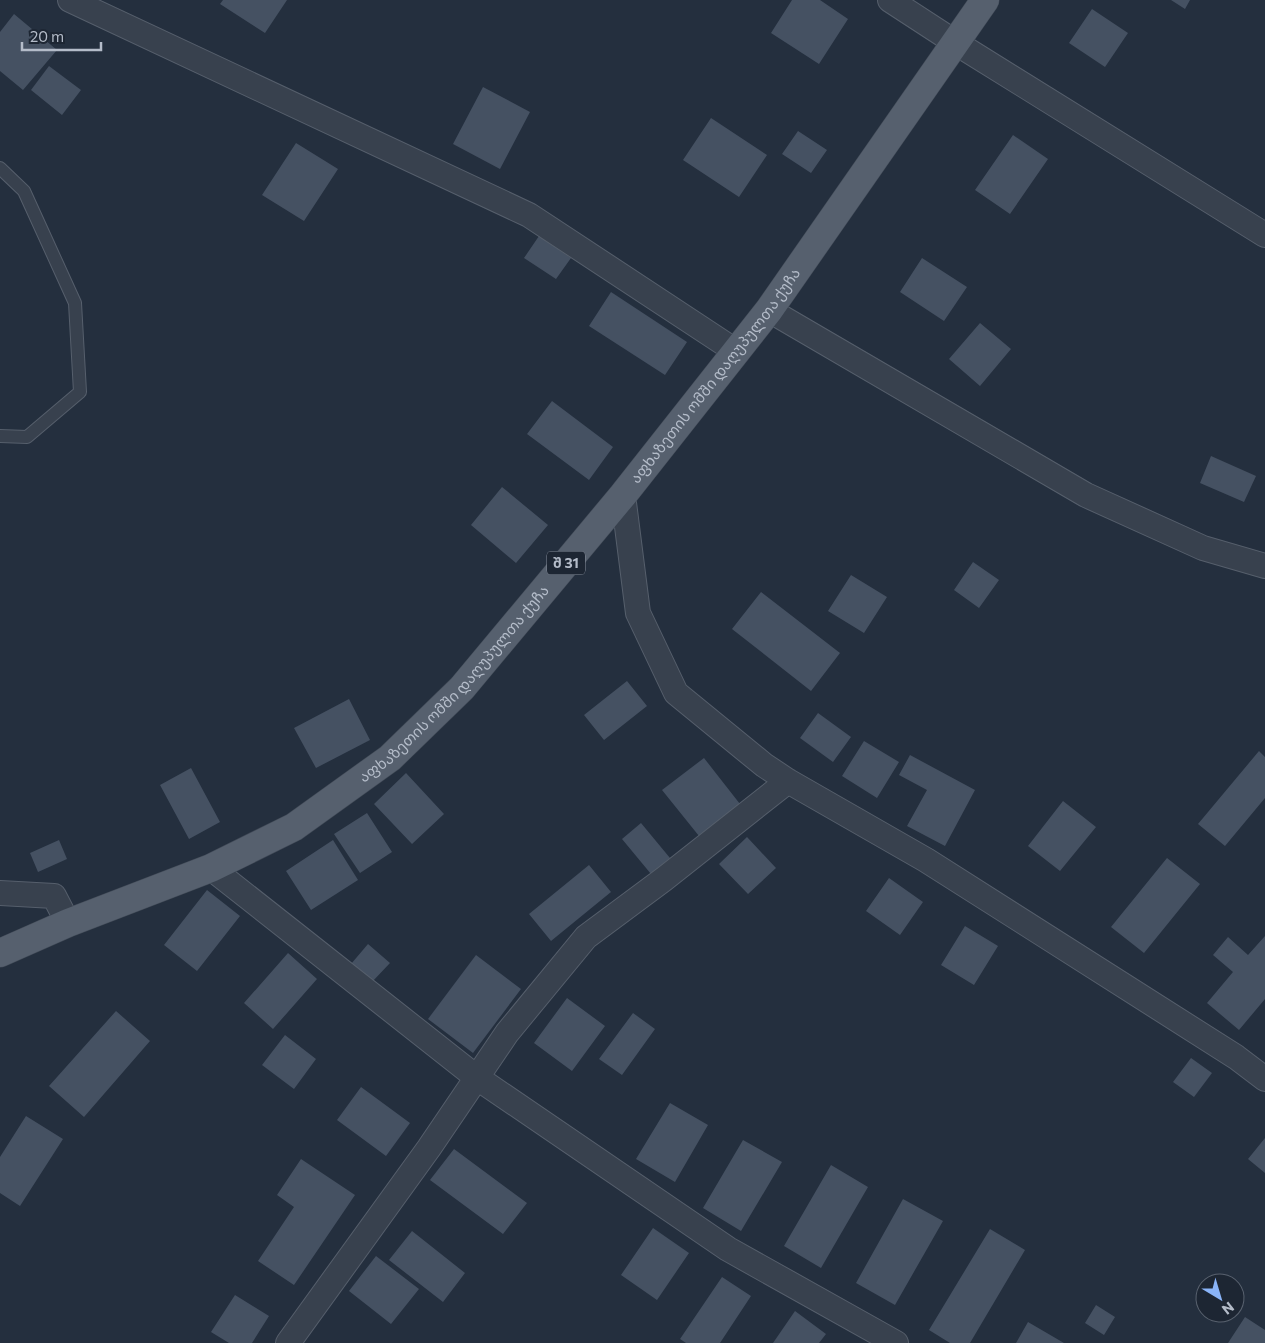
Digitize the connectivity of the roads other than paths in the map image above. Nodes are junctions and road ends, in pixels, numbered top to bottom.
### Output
1 (70, 0) edge
2 (890, 0) edge
3 (985, 0) edge
4 (956, 43) junction
5 (0, 168) edge
6 (1265, 235) edge
7 (769, 310) junction
8 (737, 352) junction
9 (0, 436) edge
10 (623, 495) junction
11 (1265, 566) edge
12 (788, 781) junction
13 (211, 868) junction
14 (0, 893) edge
15 (68, 923) junction
16 (0, 953) edge
17 (476, 1077) junction
18 (1265, 1079) edge
19 (288, 1343) edge
20 (896, 1343) edge

1 - 8 street
2 - 4 street
3 - 4 main road, აფხაზეთის ომში დაღუპულთა ქუჩა / შ 31
4 - 6 street
4 - 7 main road, აფხაზეთის ომში დაღუპულთა ქუჩა / შ 31
5 - 9 lane
7 - 8 main road, აფხაზეთის ომში დაღუპულთა ქუჩა / შ 31
7 - 11 street
8 - 10 main road, აფხაზეთის ომში დაღუპულთა ქუჩა / შ 31
10 - 12 street
10 - 13 main road, აფხაზეთის ომში დაღუპულთა ქუჩა / შ 31
12 - 17 street
12 - 18 street
13 - 15 main road, აფხაზეთის ომში დაღუპულთა ქუჩა / შ 31
13 - 17 street
14 - 15 street
15 - 16 main road, აფხაზეთის ომში დაღუპულთა ქუჩა / შ 31
17 - 19 street
17 - 20 street

